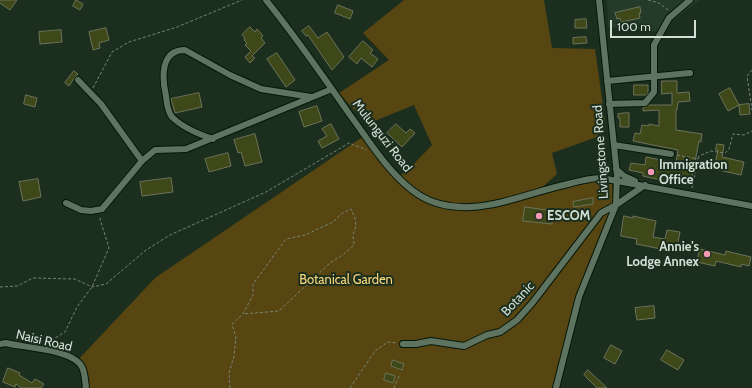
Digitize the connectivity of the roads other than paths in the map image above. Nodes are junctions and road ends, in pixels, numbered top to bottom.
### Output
1 (266, 0) edge
2 (599, 0) edge
3 (690, 0) edge
4 (690, 73) dead end
5 (654, 76) junction
6 (78, 80) dead end
7 (607, 81) junction
8 (332, 89) junction
9 (311, 97) junction
10 (610, 104) junction
11 (213, 139) junction
12 (614, 145) junction
13 (671, 154) road end
14 (142, 161) junction
15 (616, 169) junction
16 (617, 180) junction
17 (646, 185) junction
18 (66, 203) dead end
19 (616, 205) junction
20 (752, 206) edge
21 (0, 344) edge
22 (403, 344) road end
23 (86, 388) edge
24 (556, 388) edge

1 - 8 street, Mulunguzi Road
2 - 7 street, Livingstone Road
3 - 5 street
4 - 5 street
5 - 7 street
5 - 10 street
6 - 14 street
7 - 10 street, Livingstone Road
8 - 9 street
8 - 16 street, Mulunguzi Road
9 - 11 street
9 - 11 street
10 - 12 street, Livingstone Road
11 - 14 street
12 - 13 street
12 - 15 street, Livingstone Road
14 - 18 street
15 - 16 street, Livingstone Road
15 - 17 street
16 - 17 street, Mulunguzi Road
16 - 19 street, Livingstone Road
17 - 19 street, Botanic
17 - 20 street
19 - 22 street, Botanic
19 - 24 street, Livingstone Road
21 - 23 street, Naisi Road

